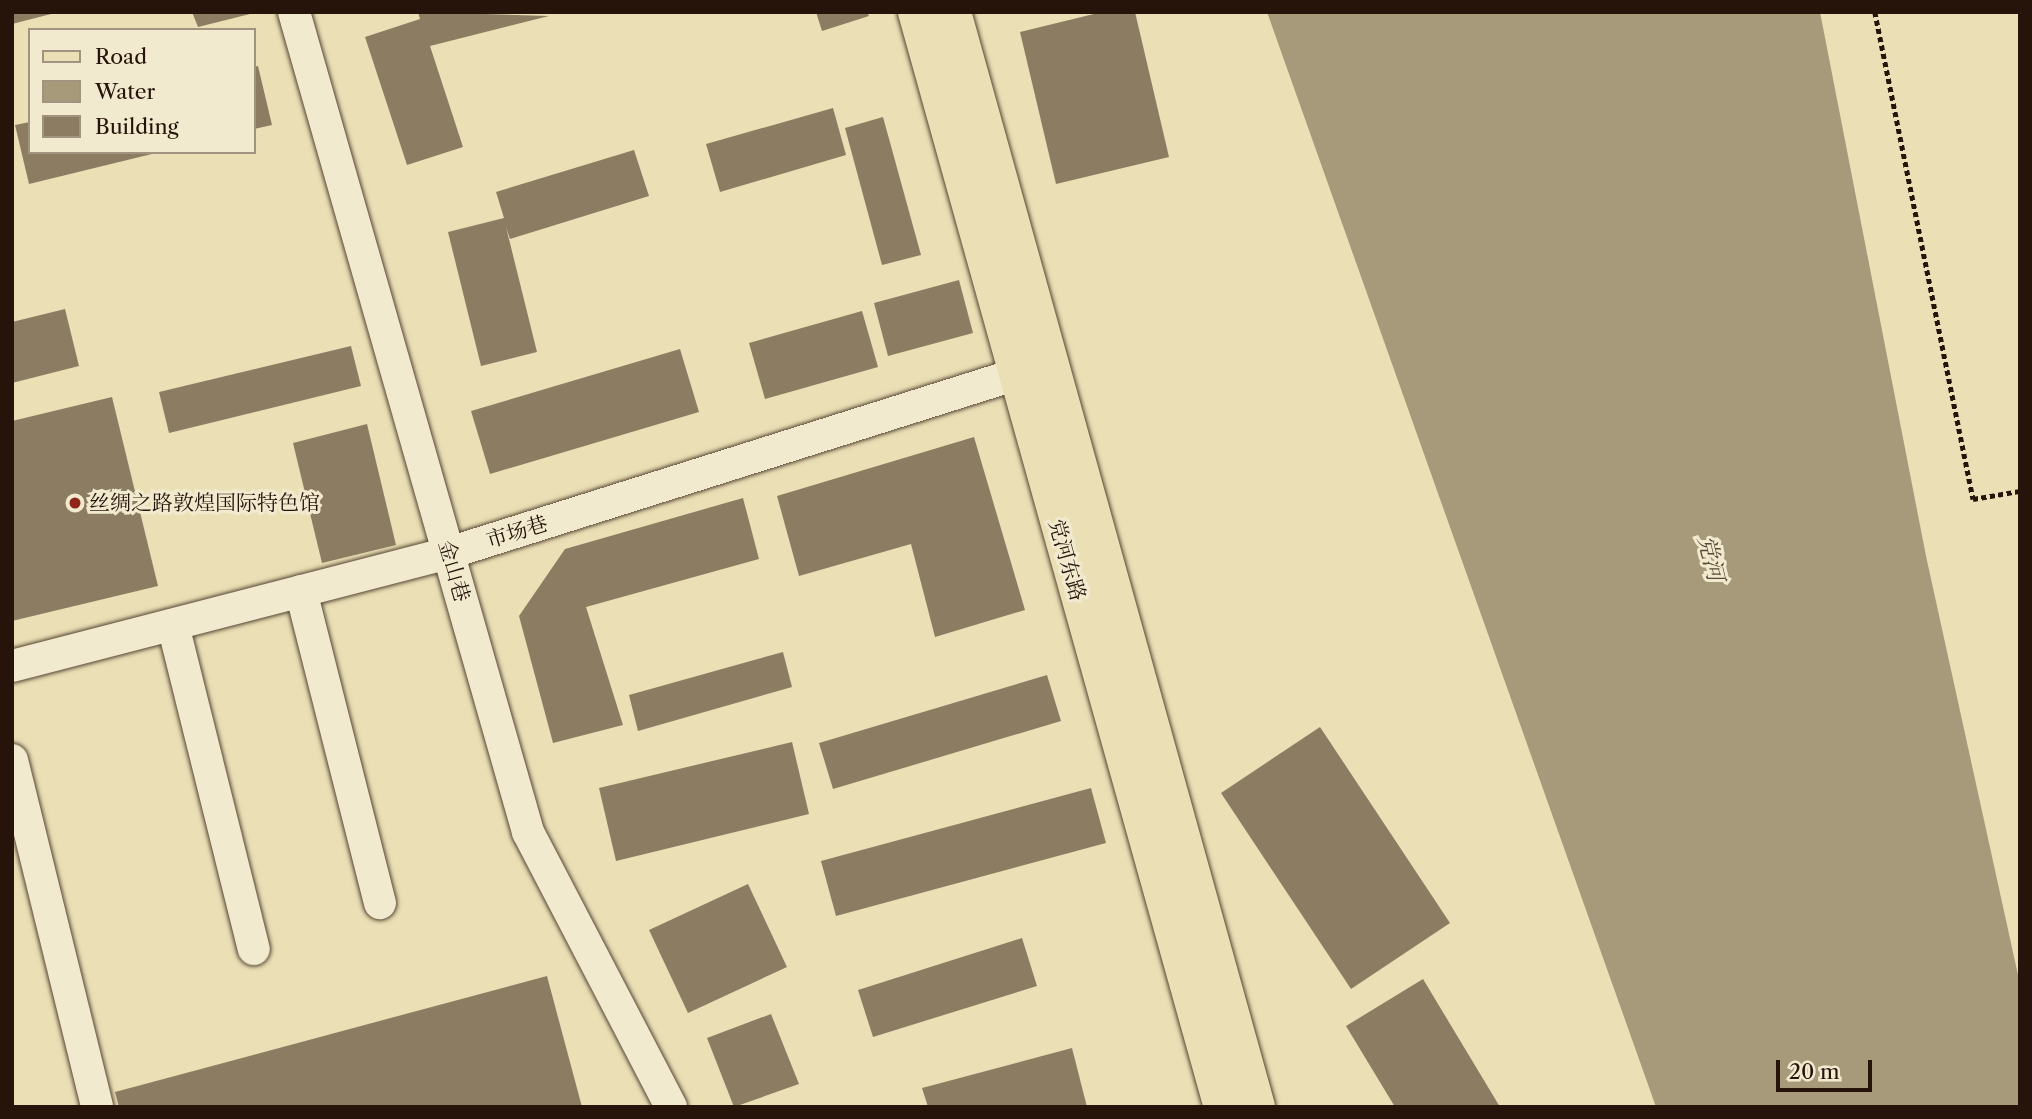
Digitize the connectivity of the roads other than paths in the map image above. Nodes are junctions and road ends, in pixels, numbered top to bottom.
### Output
1 (294, 12) edge
2 (917, 12) edge
3 (952, 12) edge
4 (1014, 375) junction
5 (449, 553) junction
6 (302, 592) junction
7 (173, 625) junction
8 (12, 666) edge
9 (12, 760) edge
10 (380, 903) dead end
11 (254, 949) dead end
12 (97, 1107) edge
13 (671, 1107) edge
14 (1223, 1107) edge
15 (1256, 1107) edge

1 - 5 street, 金山巷
2 - 4 main road, 党河东路
3 - 15 main road
4 - 5 street, 市场巷
4 - 14 main road, 党河东路
5 - 6 street, 市场巷
5 - 13 street, 金山巷
6 - 7 street, 市场巷
6 - 10 street
7 - 8 street, 市场巷
7 - 11 street
9 - 12 street

